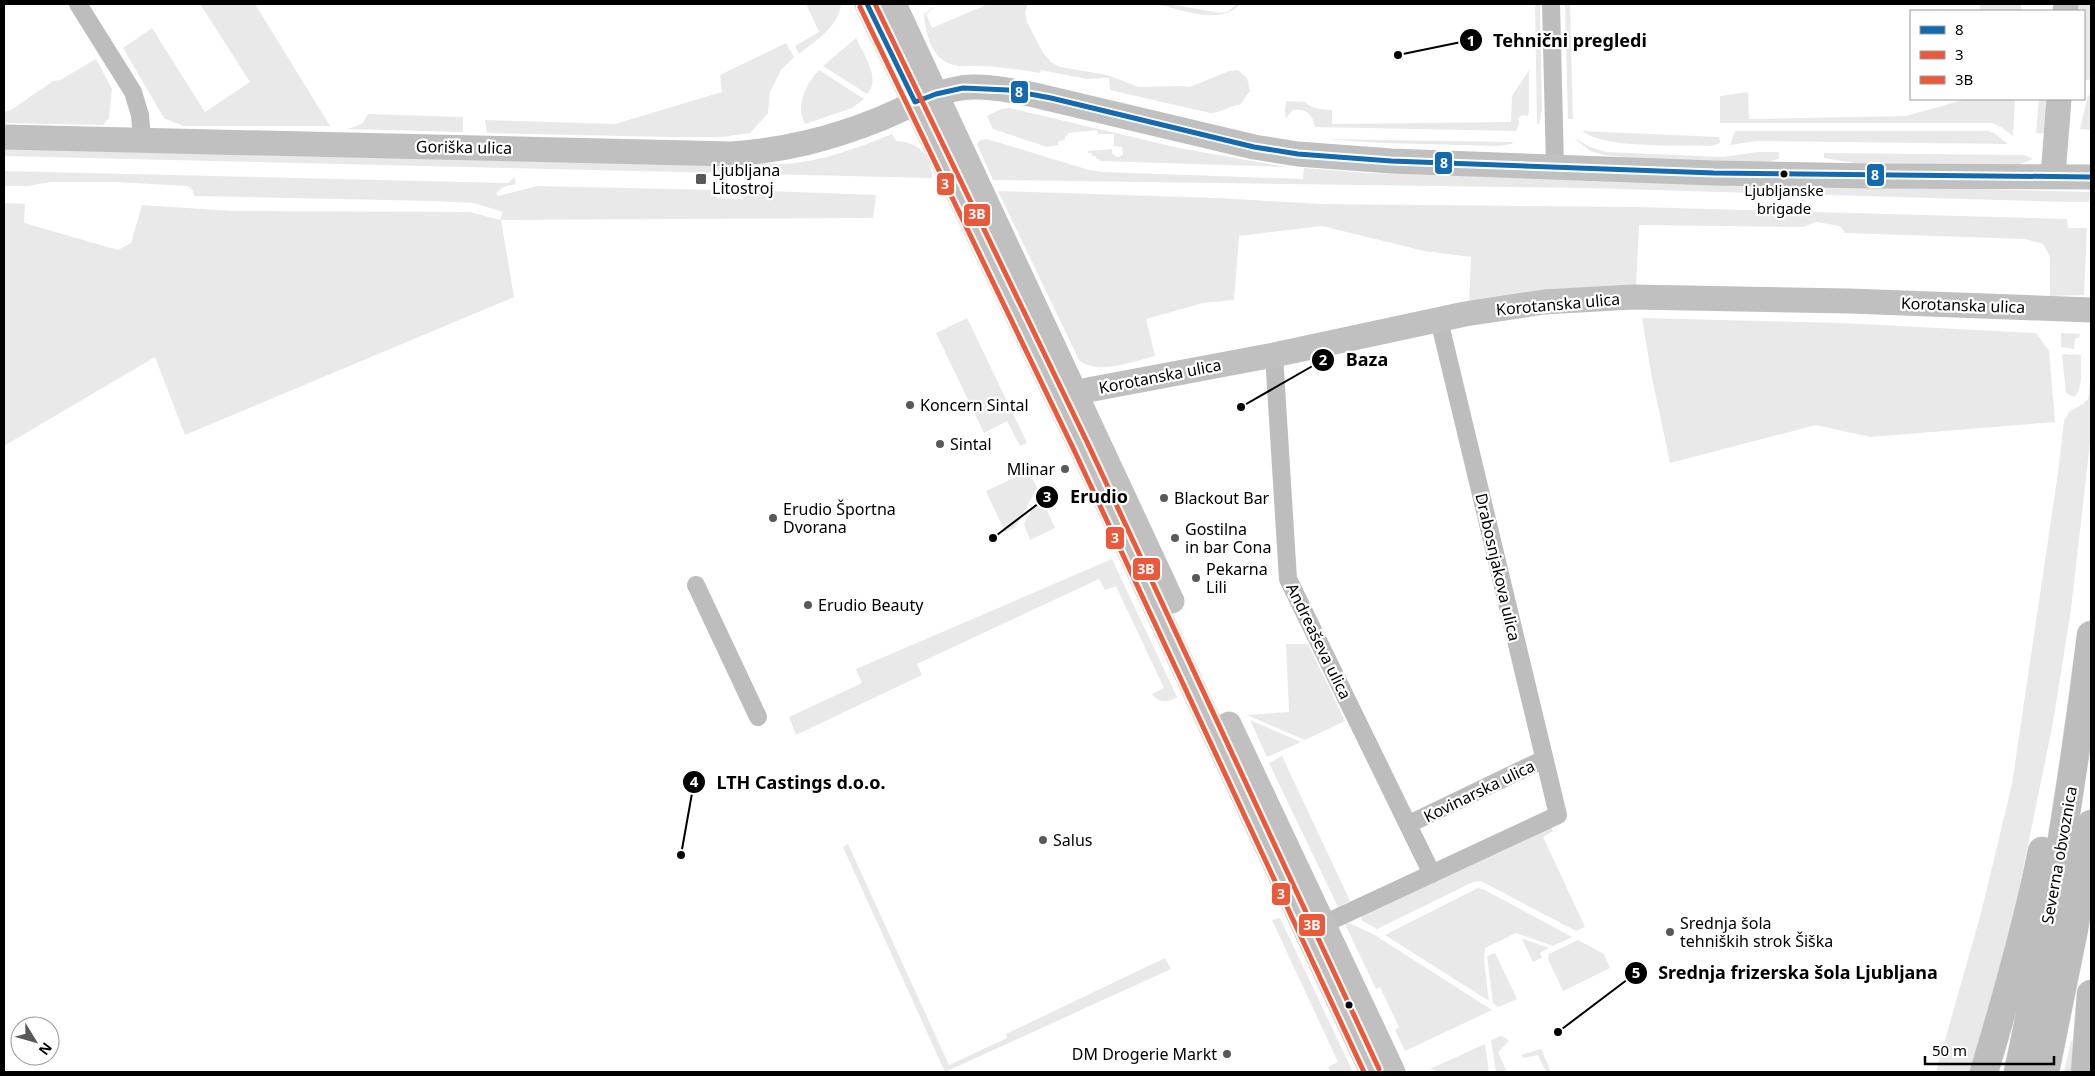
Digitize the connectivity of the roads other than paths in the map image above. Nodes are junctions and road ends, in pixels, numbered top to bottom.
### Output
1 (78, 4) edge
2 (868, 4) edge
3 (894, 4) edge
4 (1552, 4) edge
5 (926, 98) junction
6 (2059, 100) edge
7 (4, 137) edge
8 (142, 140) junction
9 (1555, 166) junction
10 (2074, 176) edge
11 (2080, 309) edge
12 (1439, 320) junction
13 (1274, 354) junction
14 (1066, 394) junction
15 (696, 585) dead end
16 (2091, 635) edge
17 (2085, 690) junction
18 (758, 717) dead end
19 (1544, 759) junction
20 (1409, 824) junction
21 (2091, 824) edge
22 (1432, 874) junction
23 (1316, 927) junction
24 (2091, 994) edge
25 (1372, 1072) edge
26 (1393, 1072) edge
27 (1984, 1072) edge
28 (2018, 1072) edge
29 (2045, 1072) edge
30 (2085, 1072) edge

1 - 8 street
2 - 5 street
3 - 5 street
4 - 9 street
5 - 8 street, Goriška ulica
5 - 9 street, Goriška ulica
5 - 14 street
6 - 10 street
7 - 8 street, Goriška ulica
9 - 10 street, Goriška ulica
11 - 12 street, Korotanska ulica
12 - 13 street, Korotanska ulica
12 - 19 street, Drabosnjakova ulica
13 - 14 street, Korotanska ulica
13 - 20 street, Andreaševa ulica
14 - 23 street
15 - 18 street
16 - 17 highway, Severna obvoznica
17 - 27 highway
17 - 28 highway, Severna obvoznica
19 - 20 street, Kovinarska ulica
19 - 22 street, Drabosnjakova ulica
20 - 22 street, Kovinarska ulica
21 - 29 highway, Severna obvoznica
22 - 23 street
23 - 25 street
23 - 26 street
24 - 30 highway

